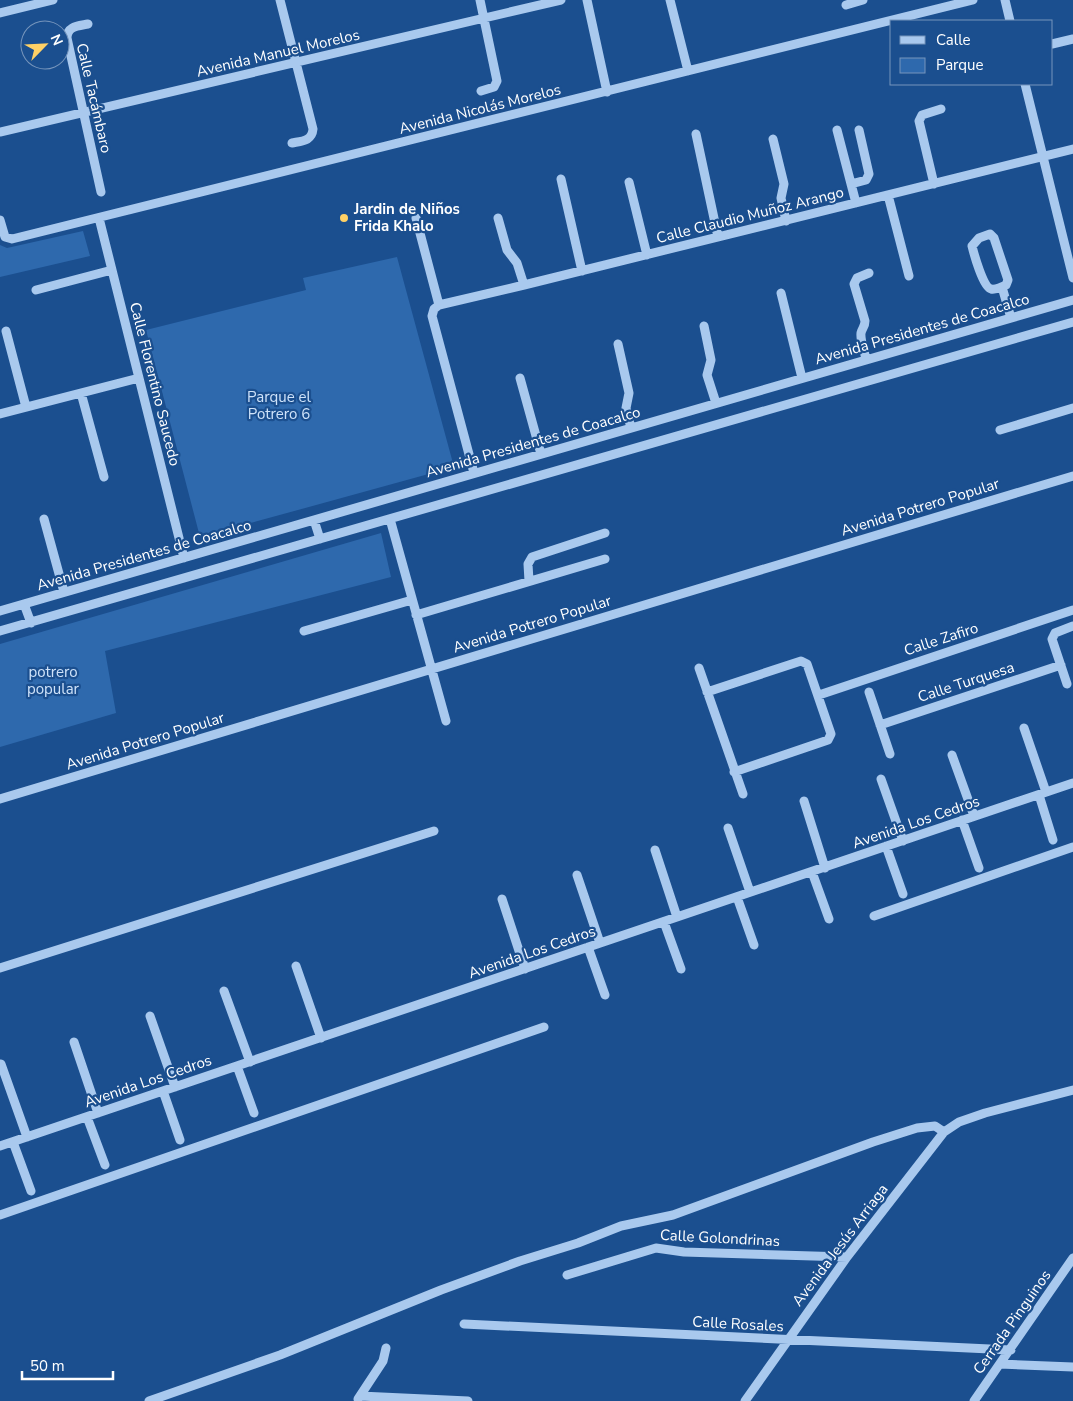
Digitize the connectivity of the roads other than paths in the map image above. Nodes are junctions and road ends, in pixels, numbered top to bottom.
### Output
1 (53, 0) edge
2 (280, 0) edge
3 (480, 0) edge
4 (561, 0) edge
5 (587, 0) edge
6 (670, 0) edge
7 (863, 0) edge
8 (973, 0) edge
9 (1005, 0) edge
10 (846, 5) dead end
11 (0, 12) edge
12 (484, 18) junction
13 (893, 20) edge
14 (1010, 20) edge
15 (890, 21) edge
16 (88, 24) dead end
17 (1073, 39) edge
18 (1053, 44) edge
19 (296, 62) junction
20 (688, 71) junction
21 (1025, 85) edge
22 (480, 91) dead end
23 (607, 92) junction
24 (942, 109) dead end
25 (83, 113) junction
26 (837, 130) dead end
27 (859, 130) dead end
28 (0, 132) edge
29 (696, 134) dead end
30 (773, 138) dead end
31 (292, 144) dead end
32 (1073, 149) edge
33 (1042, 157) junction
34 (561, 179) dead end
35 (629, 182) dead end
36 (851, 184) junction
37 (934, 184) junction
38 (101, 192) dead end
39 (888, 195) junction
40 (856, 203) junction
41 (99, 218) junction
42 (416, 218) dead end
43 (498, 218) dead end
44 (786, 220) junction
45 (1, 226) edge
46 (718, 237) junction
47 (647, 255) junction
48 (112, 270) junction
49 (582, 271) junction
50 (870, 273) dead end
51 (909, 276) dead end
52 (1073, 278) edge
53 (524, 285) junction
54 (1002, 287) junction
55 (36, 290) dead end
56 (781, 293) dead end
57 (1073, 300) edge
58 (436, 307) junction
59 (1011, 318) junction
60 (1073, 322) edge
61 (704, 326) dead end
62 (6, 331) dead end
63 (618, 344) dead end
64 (866, 360) junction
65 (139, 378) junction
66 (520, 378) dead end
67 (802, 378) junction
68 (81, 393) junction
69 (716, 403) junction
70 (26, 407) junction
71 (1073, 408) edge
72 (0, 414) edge
73 (631, 428) junction
74 (1000, 430) dead end
75 (541, 454) junction
76 (474, 473) junction
77 (1073, 476) edge
78 (104, 477) dead end
79 (44, 519) dead end
80 (390, 519) junction
81 (314, 520) junction
82 (605, 533) dead end
83 (320, 539) junction
84 (184, 558) junction
85 (605, 559) dead end
86 (529, 581) junction
87 (64, 592) junction
88 (412, 600) junction
89 (24, 604) junction
90 (1073, 610) edge
91 (0, 611) edge
92 (416, 614) junction
93 (31, 623) junction
94 (1073, 626) edge
95 (304, 631) dead end
96 (0, 632) edge
97 (1061, 665) junction
98 (432, 668) junction
99 (698, 668) dead end
100 (1067, 684) dead end
101 (707, 692) junction
102 (869, 692) dead end
103 (818, 695) junction
104 (446, 721) dead end
105 (880, 725) junction
106 (1024, 728) dead end
107 (890, 754) dead end
108 (952, 755) dead end
109 (734, 772) junction
110 (881, 779) dead end
111 (1073, 783) edge
112 (1042, 793) junction
113 (742, 794) dead end
114 (0, 799) edge
115 (804, 801) dead end
116 (974, 816) junction
117 (962, 820) junction
118 (728, 828) dead end
119 (434, 831) dead end
120 (1053, 840) dead end
121 (903, 841) junction
122 (886, 846) junction
123 (1073, 847) edge
124 (655, 850) dead end
125 (824, 868) junction
126 (979, 868) dead end
127 (812, 872) junction
128 (577, 875) dead end
129 (750, 892) junction
130 (903, 894) dead end
131 (737, 897) junction
132 (502, 899) dead end
133 (874, 916) dead end
134 (677, 917) junction
135 (829, 919) dead end
136 (664, 922) junction
137 (600, 943) junction
138 (754, 944) dead end
139 (588, 947) junction
140 (296, 966) dead end
141 (0, 968) edge
142 (525, 968) junction
143 (681, 969) dead end
144 (224, 991) dead end
145 (605, 995) dead end
146 (150, 1016) dead end
147 (544, 1027) dead end
148 (321, 1038) junction
149 (74, 1042) dead end
150 (250, 1062) junction
151 (1, 1064) edge
152 (237, 1066) junction
153 (176, 1087) junction
154 (1073, 1090) edge
155 (163, 1091) junction
156 (98, 1113) junction
157 (254, 1113) dead end
158 (87, 1117) junction
159 (944, 1132) junction
160 (27, 1137) junction
161 (180, 1140) dead end
162 (13, 1142) junction
163 (0, 1146) edge
164 (105, 1164) dead end
165 (31, 1191) dead end
166 (0, 1215) edge
167 (847, 1257) junction
168 (1073, 1258) edge
169 (1068, 1271) edge
170 (567, 1275) dead end
171 (464, 1324) dead end
172 (787, 1340) junction
173 (386, 1348) dead end
174 (1011, 1350) junction
175 (1000, 1364) junction
176 (1073, 1367) edge
177 (359, 1399) edge
178 (149, 1401) edge
179 (468, 1401) edge
180 (744, 1401) edge
181 (974, 1401) edge

1 - 11 street
2 - 19 street
3 - 12 street
4 - 12 street, Avenida Manuel Morelos
5 - 23 street
6 - 20 street
7 - 10 street
8 - 13 street, Avenida Nicolás Morelos
9 - 14 street
12 - 19 street, Avenida Manuel Morelos
12 - 22 street
15 - 20 street, Avenida Nicolás Morelos
16 - 25 street, Calle Tacámbaro
17 - 18 street
19 - 25 street, Avenida Manuel Morelos
19 - 31 street
20 - 23 street, Avenida Nicolás Morelos
21 - 33 street
23 - 41 street, Avenida Nicolás Morelos
24 - 37 street
25 - 28 street, Avenida Manuel Morelos
25 - 38 street, Calle Tacámbaro
26 - 36 street
27 - 36 street
29 - 46 street
30 - 44 street
32 - 33 street, Calle Claudio Muñoz Arango
33 - 37 street, Calle Claudio Muñoz Arango
33 - 52 street
34 - 49 street
35 - 47 street
36 - 40 street
37 - 39 street, Calle Claudio Muñoz Arango
39 - 40 street, Calle Claudio Muñoz Arango
39 - 51 street
40 - 44 street, Calle Claudio Muñoz Arango
41 - 45 street, Avenida Nicolás Morelos
41 - 48 street, Calle Florentino Saucedo
42 - 58 street
43 - 53 street
44 - 46 street, Calle Claudio Muñoz Arango
46 - 47 street, Calle Claudio Muñoz Arango
47 - 49 street, Calle Claudio Muñoz Arango
48 - 55 street
48 - 65 street, Calle Florentino Saucedo
49 - 53 street, Calle Claudio Muñoz Arango
50 - 64 street
53 - 58 street, Calle Claudio Muñoz Arango
54 - 54 street
54 - 59 street
56 - 67 street
57 - 59 street, Avenida Presidentes de Coacalco
58 - 76 street
59 - 64 street, Avenida Presidentes de Coacalco
60 - 80 street
61 - 69 street
62 - 70 street
63 - 73 street
64 - 67 street, Avenida Presidentes de Coacalco
65 - 68 street
65 - 84 street, Calle Florentino Saucedo
66 - 75 street
67 - 69 street, Avenida Presidentes de Coacalco
68 - 70 street
68 - 78 street
69 - 73 street, Avenida Presidentes de Coacalco
70 - 72 street
71 - 74 street
73 - 75 street, Avenida Presidentes de Coacalco
75 - 76 street, Avenida Presidentes de Coacalco
76 - 81 street, Avenida Presidentes de Coacalco
77 - 98 street, Avenida Potrero Popular
79 - 87 street
80 - 83 street
80 - 88 street
81 - 83 street
81 - 84 street, Avenida Presidentes de Coacalco
82 - 86 street
83 - 93 street
84 - 87 street, Avenida Presidentes de Coacalco
85 - 86 street
86 - 92 street
87 - 89 street, Avenida Presidentes de Coacalco
88 - 92 street
88 - 95 street
89 - 91 street, Avenida Presidentes de Coacalco
89 - 93 street
90 - 103 street, Calle Zafiro
92 - 98 street
93 - 96 street
94 - 97 street
97 - 100 street
97 - 105 street, Calle Turquesa
98 - 104 street
98 - 114 street, Avenida Potrero Popular
99 - 101 street
101 - 103 street
101 - 109 street
102 - 105 street
103 - 109 street
105 - 107 street
106 - 112 street
108 - 116 street
109 - 113 street
110 - 121 street
111 - 112 street, Avenida Los Cedros
112 - 116 street, Avenida Los Cedros
112 - 120 street
115 - 125 street
116 - 117 street, Avenida Los Cedros
117 - 121 street, Avenida Los Cedros
117 - 126 street
118 - 129 street
119 - 141 street
121 - 122 street, Avenida Los Cedros
122 - 125 street, Avenida Los Cedros
122 - 130 street
123 - 133 street
124 - 134 street
125 - 127 street, Avenida Los Cedros
127 - 129 street, Avenida Los Cedros
127 - 135 street
128 - 137 street
129 - 131 street, Avenida Los Cedros
131 - 134 street, Avenida Los Cedros
131 - 138 street
132 - 142 street
134 - 136 street, Avenida Los Cedros
136 - 137 street, Avenida Los Cedros
136 - 143 street
137 - 139 street, Avenida Los Cedros
139 - 142 street, Avenida Los Cedros
139 - 145 street
140 - 148 street
142 - 148 street, Avenida Los Cedros
144 - 150 street
146 - 153 street
147 - 166 street
148 - 150 street, Avenida Los Cedros
149 - 156 street
150 - 152 street, Avenida Los Cedros
151 - 160 street
152 - 153 street, Avenida Los Cedros
152 - 157 street
153 - 155 street, Avenida Los Cedros
154 - 159 street
155 - 156 street, Avenida Los Cedros
155 - 161 street
156 - 158 street, Avenida Los Cedros
158 - 160 street, Avenida Los Cedros
158 - 164 street
159 - 167 street, Avenida Jesús Arriaga
159 - 178 street
160 - 162 street, Avenida Los Cedros
162 - 163 street, Avenida Los Cedros
162 - 165 street
167 - 170 street, Calle Golondrinas
167 - 172 street, Avenida Jesús Arriaga
168 - 169 street, Cerrada Pinguinos
169 - 174 street, Cerrada Pinguinos
171 - 172 street, Calle Rosales
172 - 174 street, Calle Rosales
172 - 180 street, Avenida Jesús Arriaga
173 - 177 street
174 - 175 street, Cerrada Pinguinos
175 - 176 street
175 - 181 street, Cerrada Pinguinos
177 - 179 street

